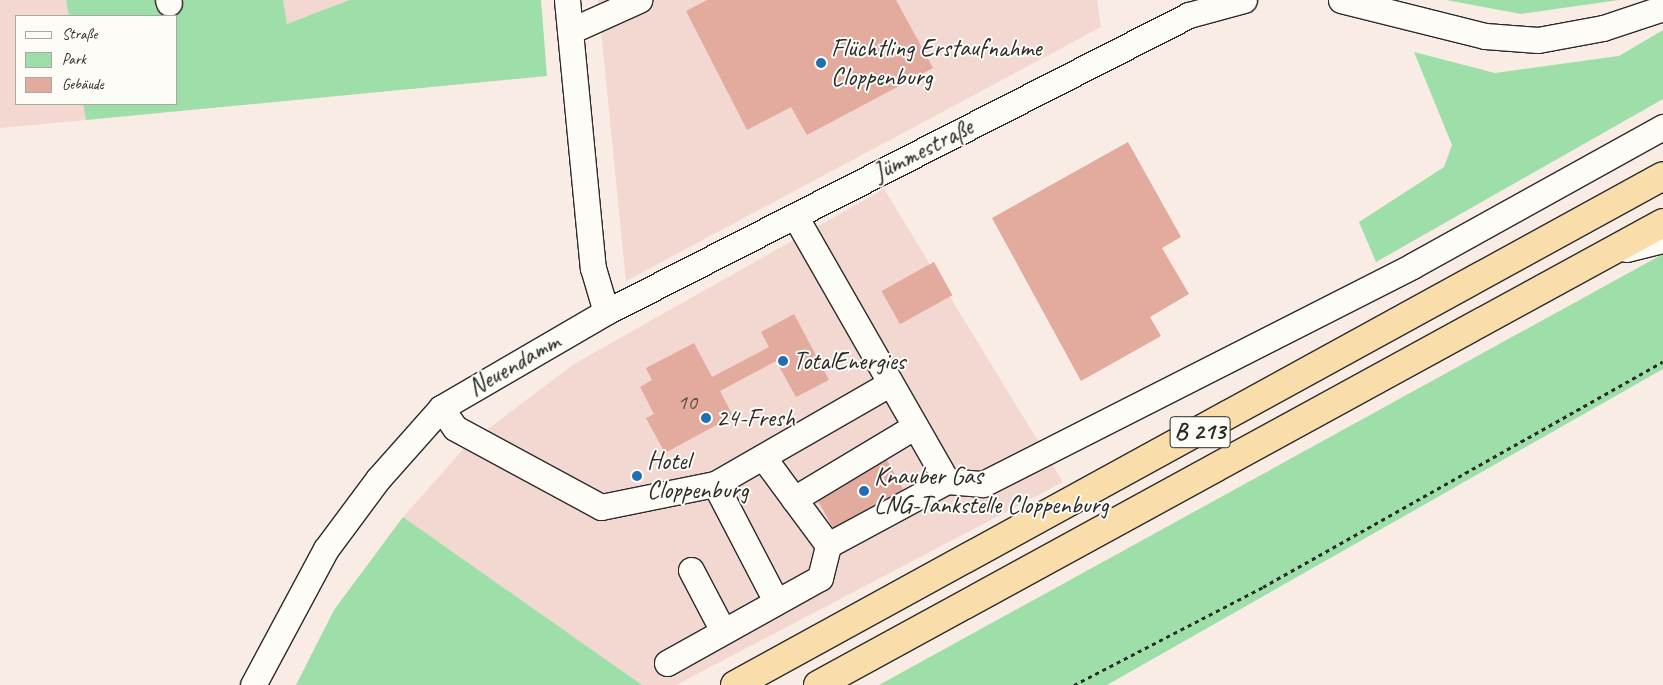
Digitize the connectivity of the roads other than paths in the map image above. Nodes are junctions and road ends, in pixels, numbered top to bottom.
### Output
1 (567, 0) edge
2 (639, 0) edge
3 (1244, 0) edge
4 (1341, 0) edge
5 (1663, 8) edge
6 (570, 31) junction
7 (1663, 128) edge
8 (1663, 176) edge
9 (794, 216) junction
10 (1663, 223) edge
11 (1663, 240) edge
12 (1606, 254) junction
13 (606, 312) junction
14 (889, 384) junction
15 (441, 408) junction
16 (914, 427) junction
17 (763, 457) junction
18 (948, 481) junction
19 (715, 484) junction
20 (794, 499) junction
21 (828, 545) junction
22 (691, 570) dead end
23 (776, 601) junction
24 (722, 632) junction
25 (667, 663) dead end
26 (253, 685) edge
27 (735, 685) edge
28 (818, 685) edge

1 - 6 street
2 - 6 street
3 - 9 street, Jümmestraße
4 - 5 street
6 - 13 street
7 - 18 street
8 - 27 highway, B 213
9 - 13 street, Jümmestraße
9 - 14 street
10 - 12 highway, B 213
11 - 12 street
12 - 28 highway, B 213
13 - 15 street, Neuendamm
14 - 16 street
14 - 17 street
15 - 19 street
15 - 26 street, Neuendamm
16 - 18 street
16 - 20 street
17 - 19 street
17 - 20 street
18 - 21 street
19 - 23 street
20 - 21 street
21 - 23 street
22 - 24 street
23 - 24 street
24 - 25 street

